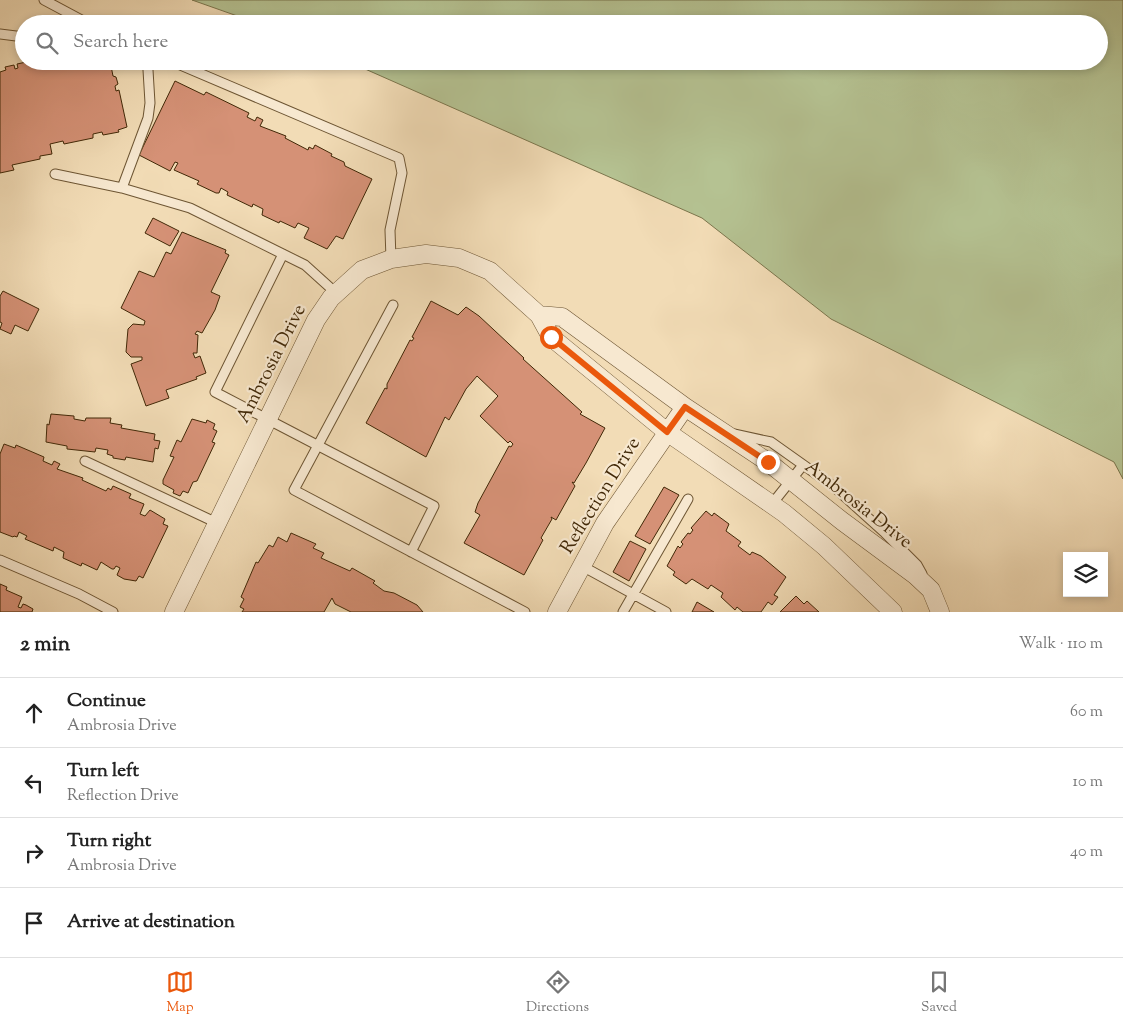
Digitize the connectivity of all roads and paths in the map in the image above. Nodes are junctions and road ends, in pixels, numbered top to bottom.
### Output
1 (44, 0) edge
2 (72, 15) edge
3 (0, 34) edge
4 (15, 36) edge
5 (148, 70) dead end
6 (192, 70) edge
7 (55, 174) dead end
8 (122, 188) junction
9 (283, 254) junction
10 (391, 259) junction
11 (336, 293) junction
12 (393, 306) dead end
13 (538, 314) junction
14 (685, 407) junction
15 (268, 419) junction
16 (720, 431) junction
17 (667, 432) junction
18 (317, 444) junction
19 (85, 461) dead end
20 (804, 465) junction
21 (791, 480) junction
22 (688, 499) dead end
23 (772, 504) junction
24 (217, 523) junction
25 (411, 552) junction
26 (0, 560) edge
27 (582, 566) junction
28 (931, 590) junction
29 (632, 594) junction
30 (113, 612) edge
31 (174, 612) edge
32 (525, 612) edge
33 (557, 612) edge
34 (623, 612) edge
35 (666, 612) edge
36 (893, 612) edge
37 (940, 612) edge

1 - 2 lane
3 - 4 lane
5 - 8 lane
6 - 10 lane
7 - 8 lane
8 - 9 lane
9 - 11 lane
9 - 15 lane
10 - 11 street, Ambrosia Drive
10 - 13 street, Ambrosia Drive
11 - 15 street, Ambrosia Drive
12 - 18 lane
13 - 14 street, Ambrosia Drive
13 - 17 street, Ambrosia Drive
14 - 16 street, Ambrosia Drive
14 - 17 street, Reflection Drive
15 - 18 lane
15 - 24 street, Ambrosia Drive
16 - 20 lane
16 - 21 street, Ambrosia Drive
17 - 23 street, Ambrosia Drive
17 - 27 street, Reflection Drive
18 - 25 lane
18 - 25 lane
19 - 24 lane
20 - 21 lane
20 - 28 lane
21 - 23 lane
21 - 28 street, Ambrosia Drive
22 - 29 lane
23 - 36 street, Ambrosia Drive
24 - 31 street, Ambrosia Drive
25 - 32 lane
26 - 30 lane
27 - 29 lane
27 - 33 street, Reflection Drive
28 - 37 street, Ambrosia Drive
29 - 34 lane
29 - 35 lane

